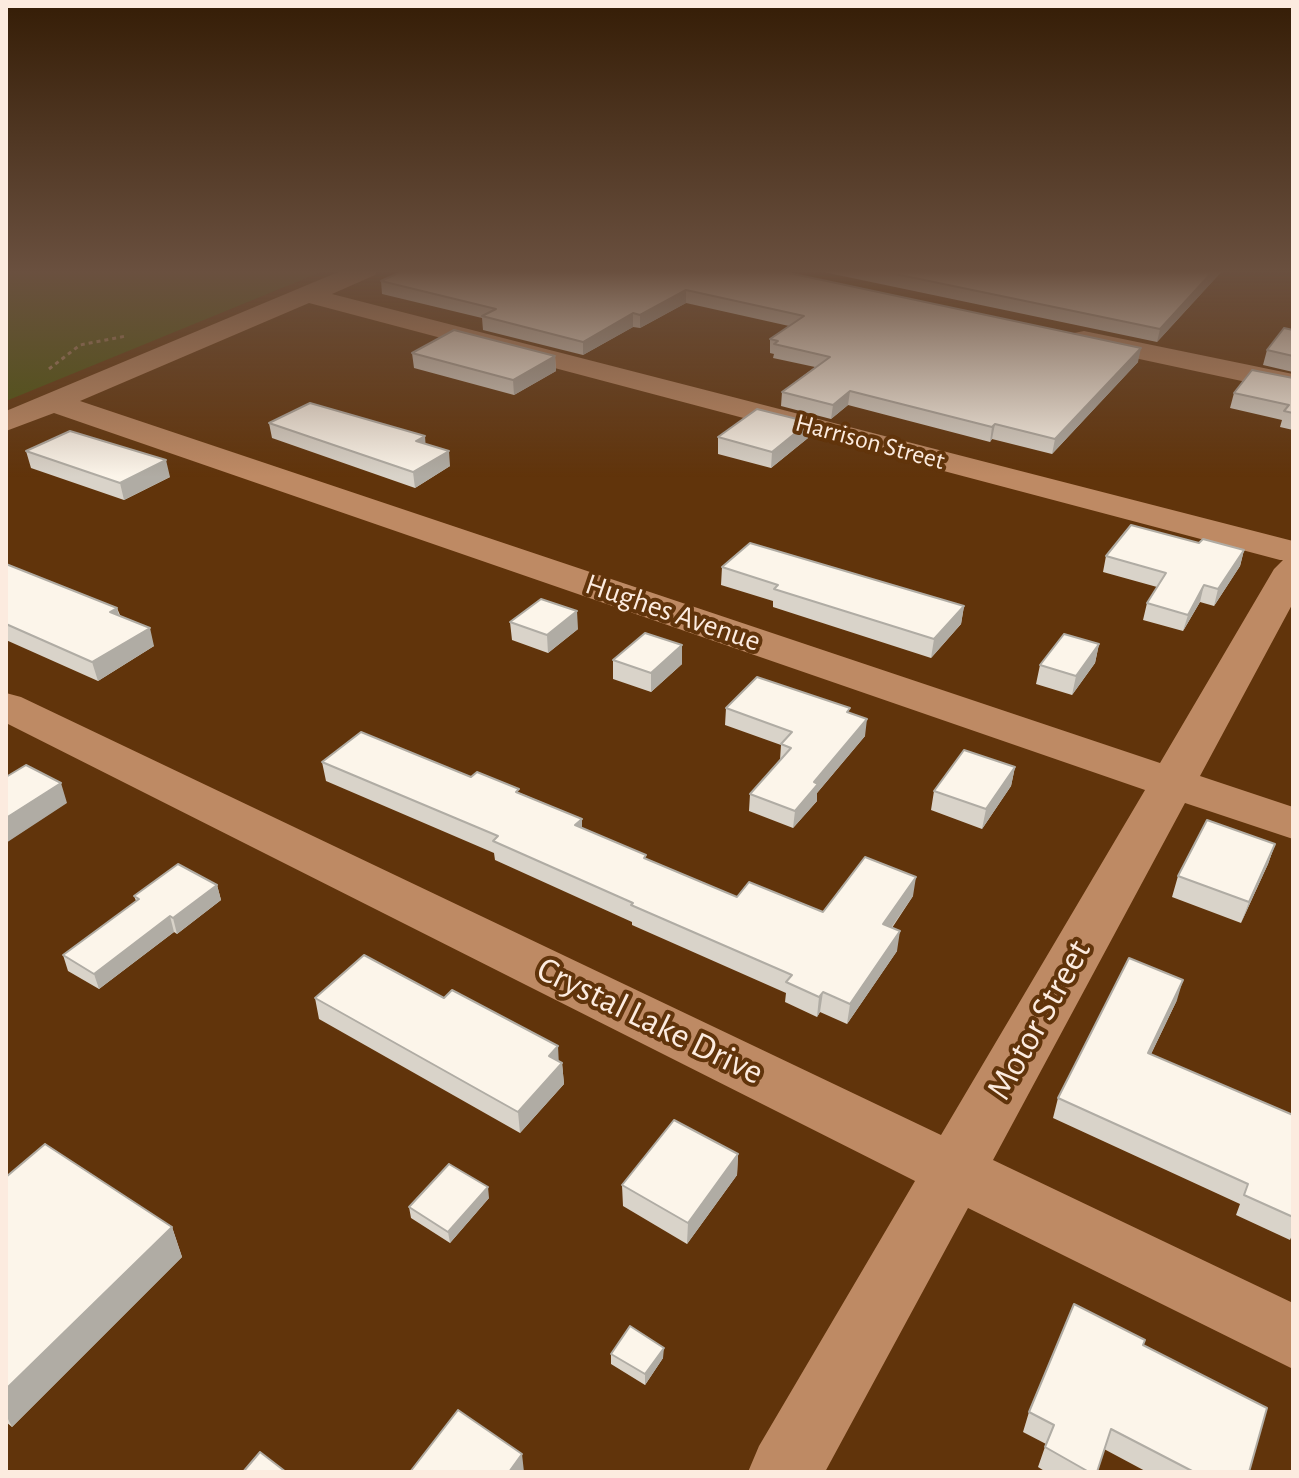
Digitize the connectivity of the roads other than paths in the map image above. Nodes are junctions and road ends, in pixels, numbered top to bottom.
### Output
1 (202, 339) edge
2 (476, 339) edge
3 (1083, 339) edge
4 (1293, 383) edge
5 (52, 402) junction
6 (6, 422) edge
7 (1293, 552) edge
8 (1293, 569) edge
9 (6, 706) edge
10 (1172, 783) junction
11 (1293, 824) edge
12 (954, 1171) junction
13 (1293, 1337) edge
14 (785, 1472) edge

1 - 5 street
2 - 7 street, Harrison Street
3 - 4 street
5 - 6 street
5 - 10 street, Hughes Avenue
8 - 10 street, Motor Street
9 - 12 street, Crystal Lake Drive
10 - 11 street, Hughes Avenue
10 - 12 street, Motor Street
12 - 13 street, Crystal Lake Drive
12 - 14 street, Motor Street

